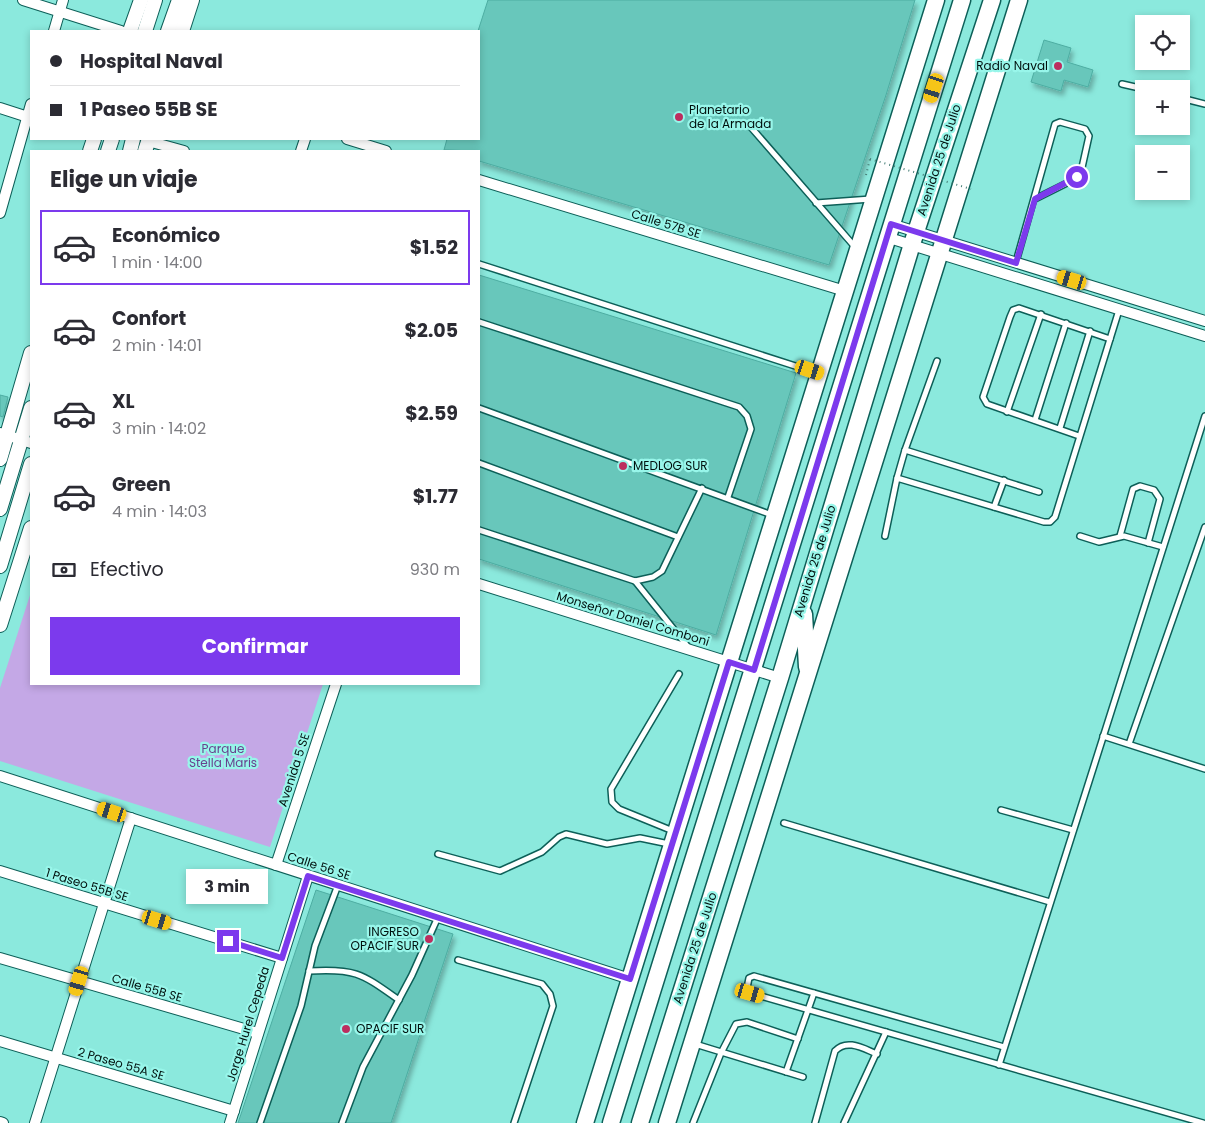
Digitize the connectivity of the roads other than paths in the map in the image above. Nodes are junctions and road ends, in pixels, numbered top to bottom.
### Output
1 (24, 0) edge
2 (63, 0) edge
3 (141, 0) edge
4 (155, 0) edge
5 (178, 0) edge
6 (192, 0) edge
7 (936, 0) edge
8 (962, 0) edge
9 (992, 0) edge
10 (1019, 0) edge
11 (60, 12) junction
12 (54, 30) edge
13 (118, 30) edge
14 (130, 30) edge
15 (145, 30) edge
16 (168, 30) edge
17 (182, 30) edge
18 (1122, 84) dead end
19 (1135, 87) edge
20 (1190, 100) edge
21 (1205, 104) edge
22 (0, 108) edge
23 (29, 117) edge
24 (748, 125) dead end
25 (350, 140) edge
26 (147, 144) edge
27 (179, 150) edge
28 (383, 150) edge
29 (480, 180) edge
30 (874, 198) junction
31 (1035, 199) junction
32 (816, 203) junction
33 (0, 213) edge
34 (891, 224) junction
35 (916, 231) junction
36 (940, 246) junction
37 (858, 250) junction
38 (881, 255) junction
39 (1016, 263) junction
40 (480, 264) edge
41 (904, 269) junction
42 (1011, 275) junction
43 (845, 291) junction
44 (1119, 310) junction
45 (1041, 314) junction
46 (1205, 320) edge
47 (480, 322) edge
48 (1066, 323) junction
49 (1090, 331) junction
50 (1205, 336) edge
51 (1110, 338) junction
52 (30, 356) edge
53 (937, 361) dead end
54 (820, 374) junction
55 (480, 408) edge
56 (1008, 412) junction
57 (30, 415) edge
58 (1205, 416) edge
59 (1034, 420) junction
60 (1060, 428) junction
61 (4, 434) edge
62 (1079, 436) junction
63 (26, 441) edge
64 (905, 450) junction
65 (0, 459) edge
66 (480, 463) edge
67 (30, 467) edge
68 (897, 478) junction
69 (1004, 480) junction
70 (702, 488) junction
71 (1039, 492) dead end
72 (728, 497) junction
73 (994, 507) junction
74 (0, 509) edge
75 (775, 516) junction
76 (1205, 527) edge
77 (480, 530) edge
78 (30, 531) edge
79 (885, 536) dead end
80 (1080, 536) dead end
81 (1120, 536) junction
82 (678, 537) junction
83 (1148, 543) junction
84 (1164, 547) junction
85 (0, 566) edge
86 (636, 581) junction
87 (480, 584) edge
88 (803, 602) junction
89 (0, 625) edge
90 (690, 650) junction
91 (729, 662) junction
92 (754, 670) junction
93 (679, 674) dead end
94 (807, 676) junction
95 (780, 678) junction
96 (336, 685) edge
97 (1103, 736) junction
98 (1129, 744) junction
99 (1205, 769) edge
100 (0, 776) edge
101 (1002, 810) dead end
102 (130, 818) junction
103 (784, 823) dead end
104 (1074, 830) junction
105 (674, 839) junction
106 (438, 854) dead end
107 (276, 865) junction
108 (0, 872) edge
109 (308, 876) junction
110 (338, 886) junction
111 (1050, 902) junction
112 (104, 903) junction
113 (438, 917) junction
114 (0, 958) edge
115 (282, 958) junction
116 (458, 960) dead end
117 (310, 971) junction
118 (630, 979) junction
119 (79, 981) junction
120 (814, 993) junction
121 (399, 1000) junction
122 (808, 1010) junction
123 (886, 1032) junction
124 (258, 1033) junction
125 (798, 1039) junction
126 (0, 1041) edge
127 (692, 1044) junction
128 (1004, 1047) junction
129 (721, 1053) junction
130 (877, 1054) junction
131 (56, 1058) junction
132 (999, 1065) junction
133 (786, 1072) junction
134 (803, 1077) dead end
135 (234, 1111) junction
136 (35, 1123) edge
137 (230, 1123) edge
138 (260, 1123) edge
139 (342, 1123) edge
140 (514, 1123) edge
141 (585, 1123) edge
142 (611, 1123) edge
143 (640, 1123) edge
144 (667, 1123) edge
145 (693, 1123) edge
146 (815, 1123) edge
147 (844, 1123) edge
148 (1203, 1123) edge

1 - 11 street
2 - 11 street
3 - 14 main road
4 - 15 main road
5 - 16 main road
6 - 17 main road
7 - 30 main road
8 - 34 main road
9 - 35 main road, Avenida 25 de Julio
10 - 36 main road, Avenida 25 de Julio
11 - 12 street
11 - 13 street
18 - 19 lane
20 - 21 lane
22 - 23 street
23 - 33 street
24 - 32 lane
25 - 28 street
26 - 27 street
29 - 43 street, Calle 57B SE
30 - 32 lane
30 - 37 main road
31 - 31 lane
31 - 39 lane
32 - 37 lane
34 - 35 street
34 - 35 main road
34 - 38 main road
35 - 36 street
35 - 41 main road, Avenida 25 de Julio
36 - 39 street
36 - 42 street
36 - 94 main road, Avenida 25 de Julio
37 - 43 main road
38 - 41 main road
38 - 92 main road
39 - 42 street
39 - 46 street
40 - 54 lane
41 - 88 main road, Avenida 25 de Julio
42 - 44 street
43 - 54 main road
44 - 50 street
44 - 51 lane
45 - 48 lane
45 - 56 lane
45 - 56 lane
47 - 72 lane
48 - 49 lane
48 - 59 lane
49 - 51 lane
49 - 60 lane
51 - 62 lane
52 - 61 main road
53 - 64 lane
54 - 75 main road
55 - 70 lane
56 - 59 lane
57 - 63 main road
58 - 84 lane
59 - 60 lane
60 - 62 lane
61 - 63 street
61 - 65 main road
62 - 73 lane
63 - 74 main road
64 - 68 lane
64 - 69 lane
66 - 82 lane
67 - 85 main road
68 - 73 lane
68 - 79 lane
69 - 71 lane
69 - 73 lane
70 - 72 lane
70 - 82 lane
72 - 75 lane
75 - 91 main road
76 - 98 lane
77 - 86 lane
78 - 89 main road
80 - 81 lane
81 - 83 lane
81 - 83 lane
82 - 86 lane
83 - 84 lane
84 - 97 lane
86 - 90 lane
87 - 90 street, Monseñor Daniel Comboni
88 - 94 main road
88 - 95 main road, Avenida 25 de Julio
90 - 91 street, Monseñor Daniel Comboni
91 - 92 street, Monseñor Daniel Comboni
91 - 105 main road
92 - 95 street, Monseñor Daniel Comboni
92 - 142 main road
93 - 105 lane
94 - 127 main road, Avenida 25 de Julio
95 - 143 main road, Avenida 25 de Julio
96 - 107 street, Avenida 5 SE
97 - 98 lane
97 - 104 lane
98 - 99 lane
100 - 102 street, Calle 56 SE
101 - 104 lane
102 - 107 street, Calle 56 SE
102 - 112 street
103 - 111 lane
104 - 111 lane
105 - 106 lane
105 - 118 main road
107 - 109 street, Calle 56 SE
108 - 112 street, 1 Paseo 55B SE
109 - 110 street, Calle 56 SE
109 - 115 street, Jorge Hurel Cepeda
110 - 113 street, Calle 56 SE
110 - 117 lane
111 - 128 lane
112 - 115 street, 1 Paseo 55B SE
112 - 119 street
113 - 118 street, Calle 56 SE
113 - 121 lane
114 - 119 street, Calle 55B SE
115 - 124 street, Jorge Hurel Cepeda
116 - 140 lane
117 - 121 lane
117 - 138 lane
118 - 141 main road
119 - 124 street, Calle 55B SE
119 - 131 street
120 - 122 lane
120 - 122 lane
120 - 128 lane
121 - 139 lane
122 - 123 lane
122 - 125 lane
123 - 130 lane
123 - 132 lane
124 - 135 street, Jorge Hurel Cepeda
125 - 129 lane
125 - 133 lane
126 - 131 street, 2 Paseo 55A SE
127 - 129 lane
127 - 144 main road, Avenida 25 de Julio
128 - 132 lane
129 - 133 lane
129 - 145 lane
130 - 146 lane
130 - 147 lane
131 - 135 street, 2 Paseo 55A SE
131 - 136 street
132 - 148 lane
133 - 134 lane
135 - 137 street, Jorge Hurel Cepeda

